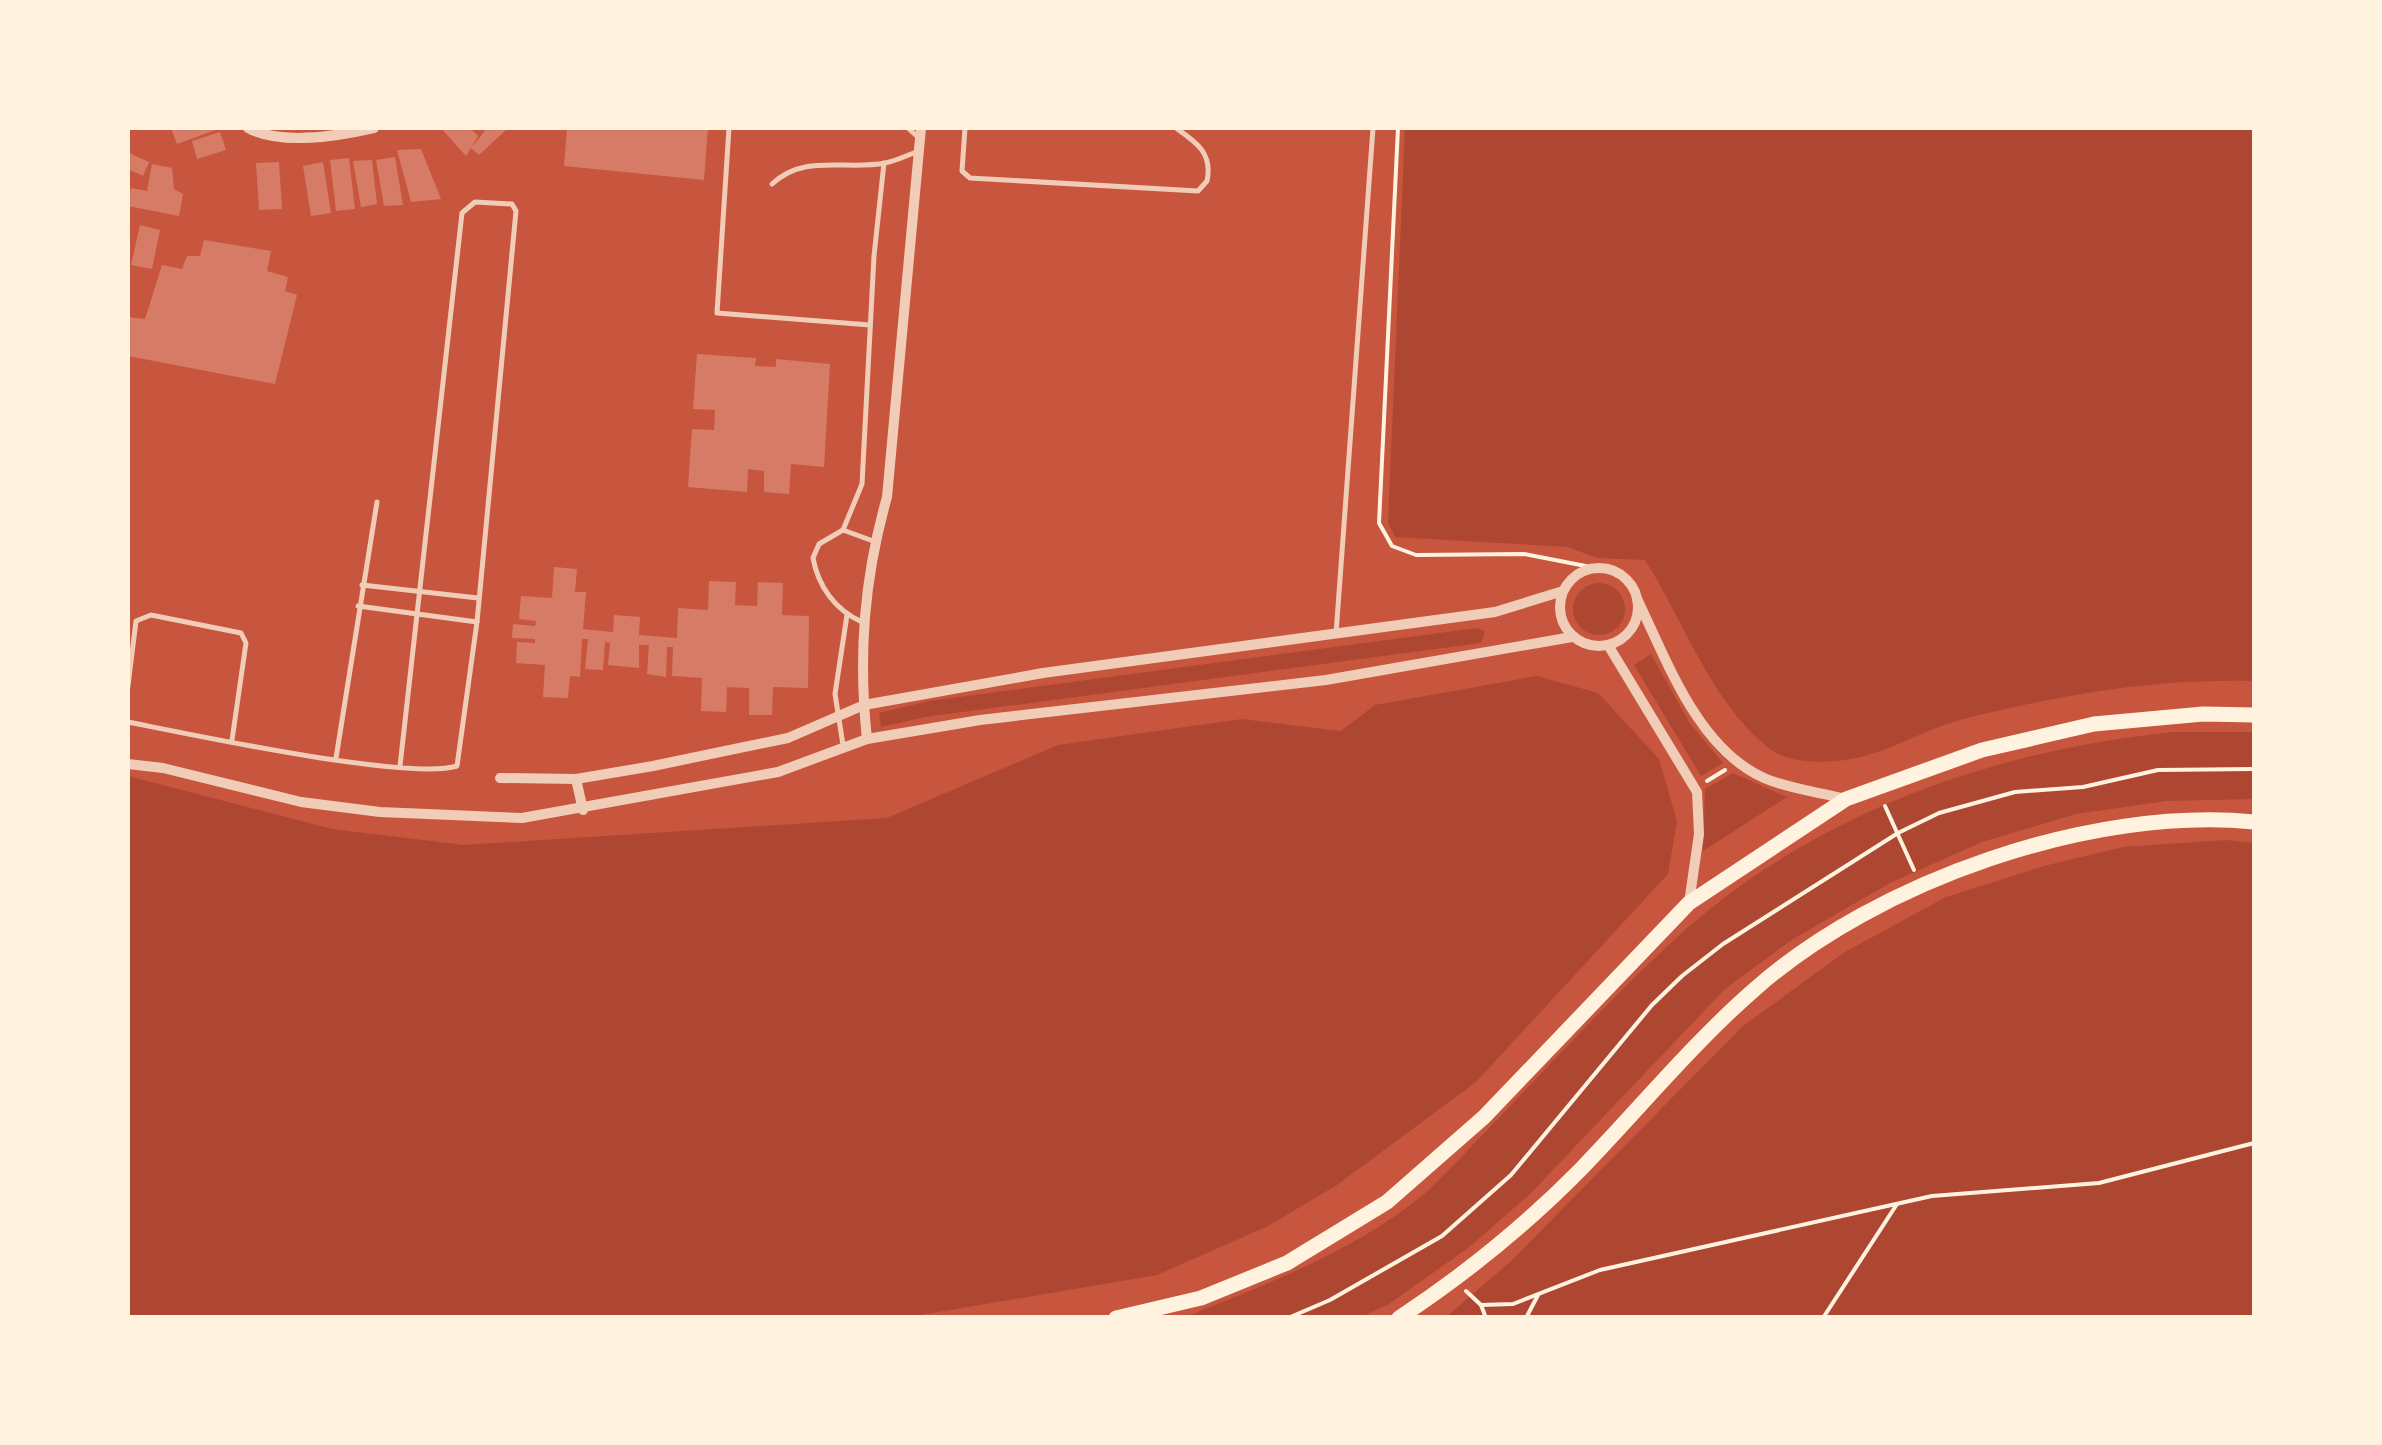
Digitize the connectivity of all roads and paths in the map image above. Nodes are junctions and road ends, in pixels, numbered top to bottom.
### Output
1 (248, 128) edge
2 (374, 128) edge
3 (729, 128) edge
4 (908, 128) edge
5 (966, 128) edge
6 (1176, 128) edge
7 (1372, 128) edge
8 (1398, 128) edge
9 (921, 139) edge
10 (884, 163) junction
11 (772, 184) dead end
12 (870, 325) junction
13 (377, 502) dead end
14 (843, 530) junction
15 (873, 542) junction
16 (1596, 568) junction
17 (362, 585) junction
18 (1563, 591) junction
19 (422, 592) junction
20 (479, 598) junction
21 (1638, 599) junction
22 (358, 606) junction
23 (420, 615) junction
24 (847, 615) junction
25 (476, 622) junction
26 (862, 622) junction
27 (1336, 637) junction
28 (1572, 637) junction
29 (1608, 644) junction
30 (128, 686) edge
31 (864, 705) junction
32 (836, 716) junction
33 (2254, 716) edge
34 (128, 722) edge
35 (867, 739) junction
36 (232, 740) junction
37 (844, 748) junction
38 (336, 758) junction
39 (1739, 762) junction
40 (128, 764) edge
41 (400, 766) junction
42 (500, 778) dead end
43 (576, 779) junction
44 (1695, 788) junction
45 (1877, 788) junction
46 (1846, 798) junction
47 (583, 810) junction
48 (2254, 822) edge
49 (1922, 887) junction
50 (1689, 903) junction
51 (2254, 1142) edge
52 (1897, 1204) junction
53 (1456, 1280) junction
54 (1538, 1294) junction
55 (1481, 1305) junction
56 (1116, 1318) edge
57 (1399, 1318) edge
58 (1486, 1318) edge
59 (1526, 1318) edge
60 (1823, 1318) edge

1 - 2 street
3 - 12 lane
4 - 9 lane
5 - 6 lane
7 - 27 lane
8 - 16 path
9 - 10 lane
9 - 15 street
10 - 11 lane
10 - 12 lane
12 - 14 lane
13 - 17 lane
14 - 15 lane
14 - 24 lane
15 - 26 street
16 - 18 street
16 - 21 street
17 - 19 lane
17 - 22 lane
18 - 27 street
18 - 28 street
19 - 20 lane
19 - 20 lane
19 - 23 lane
20 - 25 lane
21 - 29 street
21 - 39 street
22 - 23 lane
22 - 38 lane
23 - 25 lane
23 - 41 lane
24 - 26 lane
24 - 32 lane
25 - 41 lane
26 - 31 street
27 - 31 street
28 - 29 street
28 - 35 street
29 - 44 street
30 - 36 lane
31 - 32 street
31 - 35 street
32 - 37 lane
32 - 43 street
33 - 45 main road
34 - 36 lane
35 - 37 street
36 - 38 lane
37 - 47 street
38 - 41 lane
39 - 44 path
39 - 46 street
40 - 47 street
42 - 43 street
43 - 47 street
44 - 50 street
45 - 46 main road
45 - 49 path
46 - 50 main road
48 - 49 main road
49 - 53 main road
50 - 56 main road
51 - 52 path
52 - 54 path
52 - 60 path
53 - 55 path
53 - 57 main road
54 - 55 path
54 - 59 path
55 - 58 path

